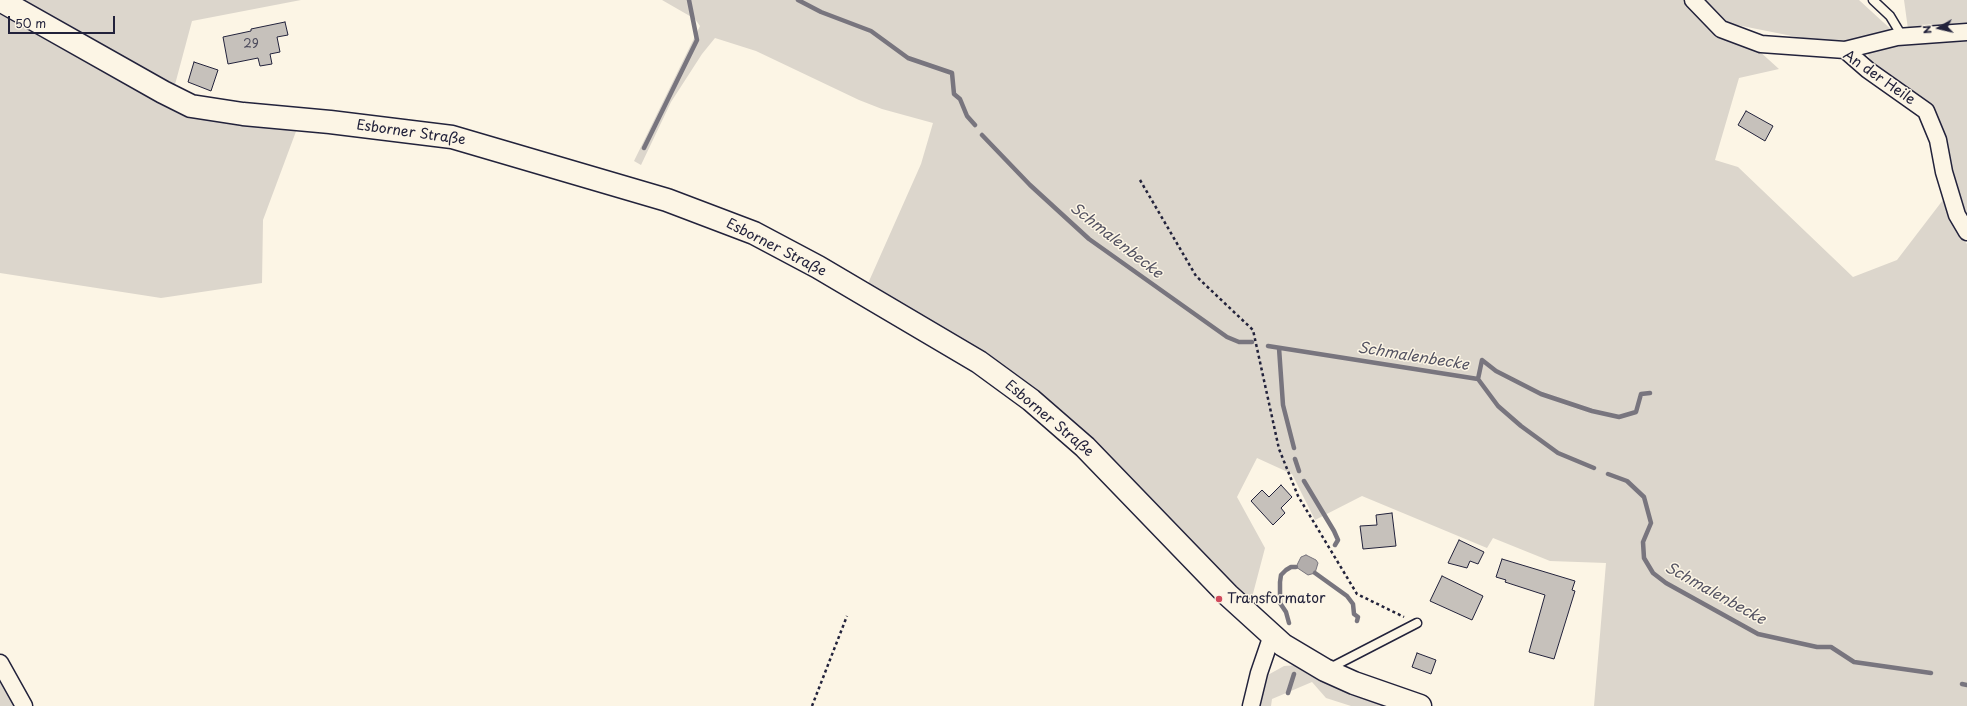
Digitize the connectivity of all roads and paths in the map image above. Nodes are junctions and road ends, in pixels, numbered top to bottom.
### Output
1 (0, 0) edge
2 (1693, 0) edge
3 (1873, 0) edge
4 (1967, 32) edge
5 (1902, 36) junction
6 (1845, 50) junction
7 (1140, 180) dead end
8 (1967, 232) edge
9 (846, 616) dead end
10 (1417, 623) joint
11 (1272, 635) junction
12 (0, 663) edge
13 (1325, 670) junction
14 (24, 706) edge
15 (812, 706) edge
16 (1250, 706) edge
17 (1420, 706) edge

1 - 11 main road, Esborner Straße
2 - 6 street, An der Heile
3 - 5 lane
4 - 5 street
5 - 6 street
6 - 8 street, An der Heile
7 - 10 path
9 - 15 path
10 - 13 lane
11 - 13 main road, Esborner Straße
11 - 16 street
12 - 14 street
13 - 17 main road, Esborner Straße

